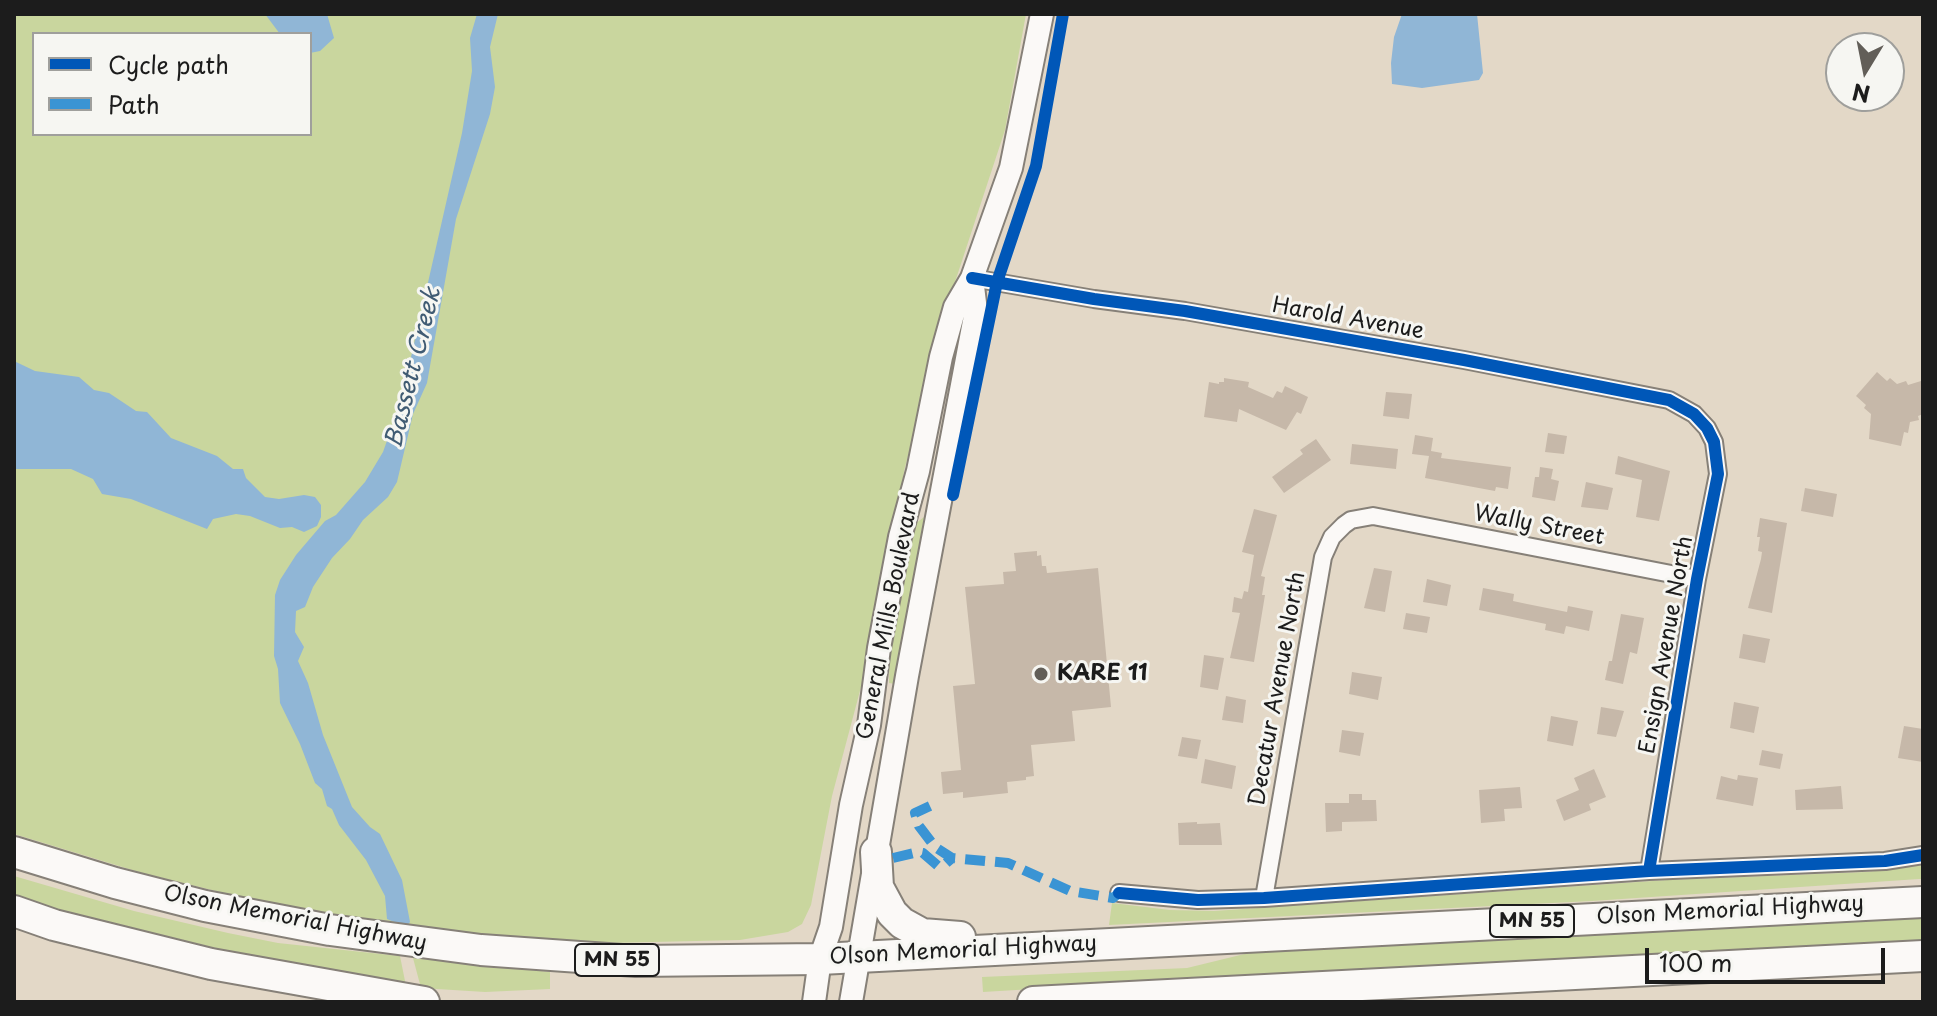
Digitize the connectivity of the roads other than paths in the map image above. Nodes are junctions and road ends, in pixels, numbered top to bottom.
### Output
1 (1042, 14) edge
2 (972, 278) junction
3 (1707, 428) joint
4 (1373, 516) joint
5 (1697, 579) junction
6 (14, 852) edge
7 (876, 852) junction
8 (1923, 855) edge
9 (14, 867) edge
10 (1649, 871) junction
11 (1923, 884) edge
12 (1119, 893) dead end
13 (1264, 898) junction
14 (1923, 902) edge
15 (14, 911) edge
16 (1695, 913) junction
17 (14, 920) edge
18 (54, 925) junction
19 (330, 930) junction
20 (1141, 941) junction
21 (859, 956) junction
22 (1923, 956) edge
23 (820, 959) junction
24 (1746, 965) junction
25 (1923, 973) edge
26 (1317, 995) edge
27 (415, 1001) edge
28 (814, 1002) edge
29 (851, 1002) edge
30 (1033, 1002) edge

1 - 2 street, General Mills Boulevard
2 - 3 street, Harold Avenue
2 - 7 street, General Mills Boulevard
2 - 23 street, General Mills Boulevard
3 - 5 street, Ensign Avenue North
4 - 5 street, Wally Street
4 - 13 street, Decatur Avenue North
5 - 10 street, Ensign Avenue North
6 - 19 highway, Olson Memorial Highway / MN 55
7 - 20 highway
7 - 21 street, General Mills Boulevard
8 - 10 street
9 - 19 highway
10 - 13 street
11 - 16 highway
12 - 13 street
14 - 16 highway, Olson Memorial Highway / MN 55
15 - 18 highway
16 - 20 highway, Olson Memorial Highway / MN 55
17 - 18 highway
18 - 27 highway
19 - 23 highway, Olson Memorial Highway / MN 55
20 - 21 highway, Olson Memorial Highway / MN 55
21 - 23 highway, Olson Memorial Highway / MN 55
21 - 29 street, General Mills Boulevard
22 - 24 highway
23 - 28 street, General Mills Boulevard
24 - 25 highway
24 - 26 highway
26 - 30 highway

